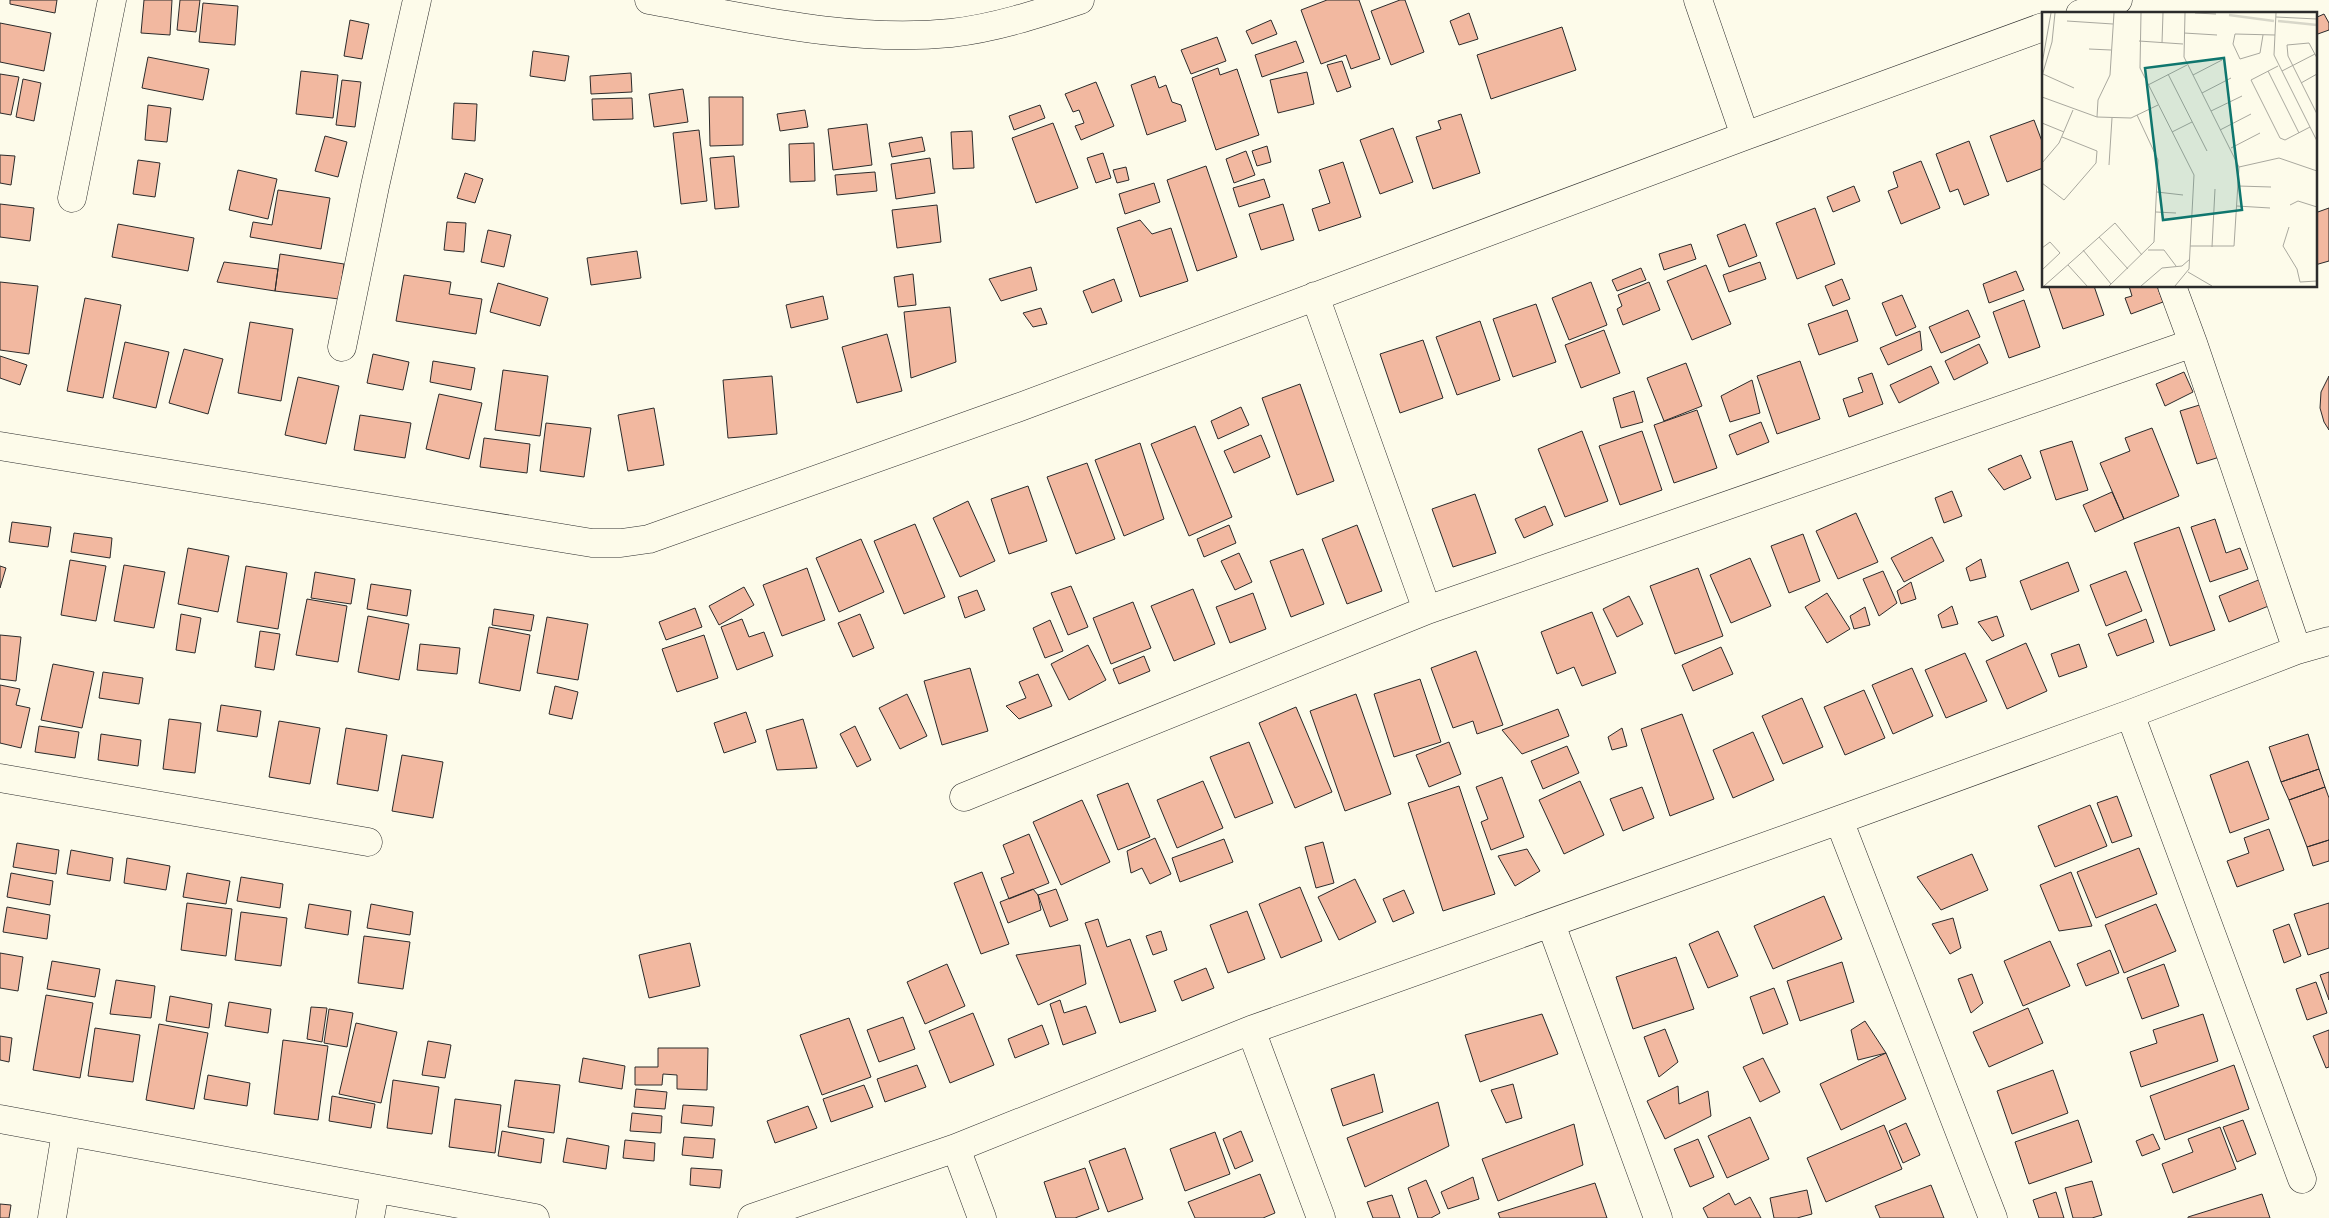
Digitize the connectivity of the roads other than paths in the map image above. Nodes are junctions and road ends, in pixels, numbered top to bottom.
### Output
1 (112, 0) edge
2 (417, 0) edge
3 (649, 0) edge
4 (1080, 0) edge
5 (1698, 0) edge
6 (2118, 0) edge
7 (2085, 12) edge
8 (2042, 27) edge
9 (1746, 136) junction
10 (72, 198) dead end
11 (2173, 288) edge
12 (1314, 296) junction
13 (2194, 343) junction
14 (342, 347) dead end
15 (0, 446) edge
16 (1427, 610) junction
17 (2329, 641) edge
18 (2297, 650) junction
19 (2130, 714) junction
20 (0, 778) edge
21 (964, 797) dead end
22 (1839, 820) junction
23 (368, 842) dead end
24 (1551, 924) junction
25 (1251, 1030) junction
26 (0, 1120) edge
27 (66, 1132) junction
28 (956, 1148) junction
29 (2302, 1179) dead end
30 (375, 1188) junction
31 (52, 1218) edge
32 (370, 1218) edge
33 (535, 1218) edge
34 (752, 1218) edge
35 (982, 1218) edge
36 (1321, 1218) edge
37 (1658, 1218) edge
38 (1993, 1218) edge

1 - 10 street
2 - 14 street
3 - 4 street
5 - 9 street
6 - 7 street
8 - 9 street
9 - 12 street
11 - 13 street
12 - 15 street
12 - 16 street
13 - 16 street
13 - 18 street
16 - 21 street
17 - 18 street
18 - 19 street
19 - 22 street
19 - 29 street
20 - 23 street
22 - 24 street
22 - 38 street
24 - 25 street
24 - 37 street
25 - 28 street
25 - 36 street
26 - 27 street
27 - 30 street
27 - 31 street
28 - 34 street
28 - 35 street
30 - 32 street
30 - 33 street

